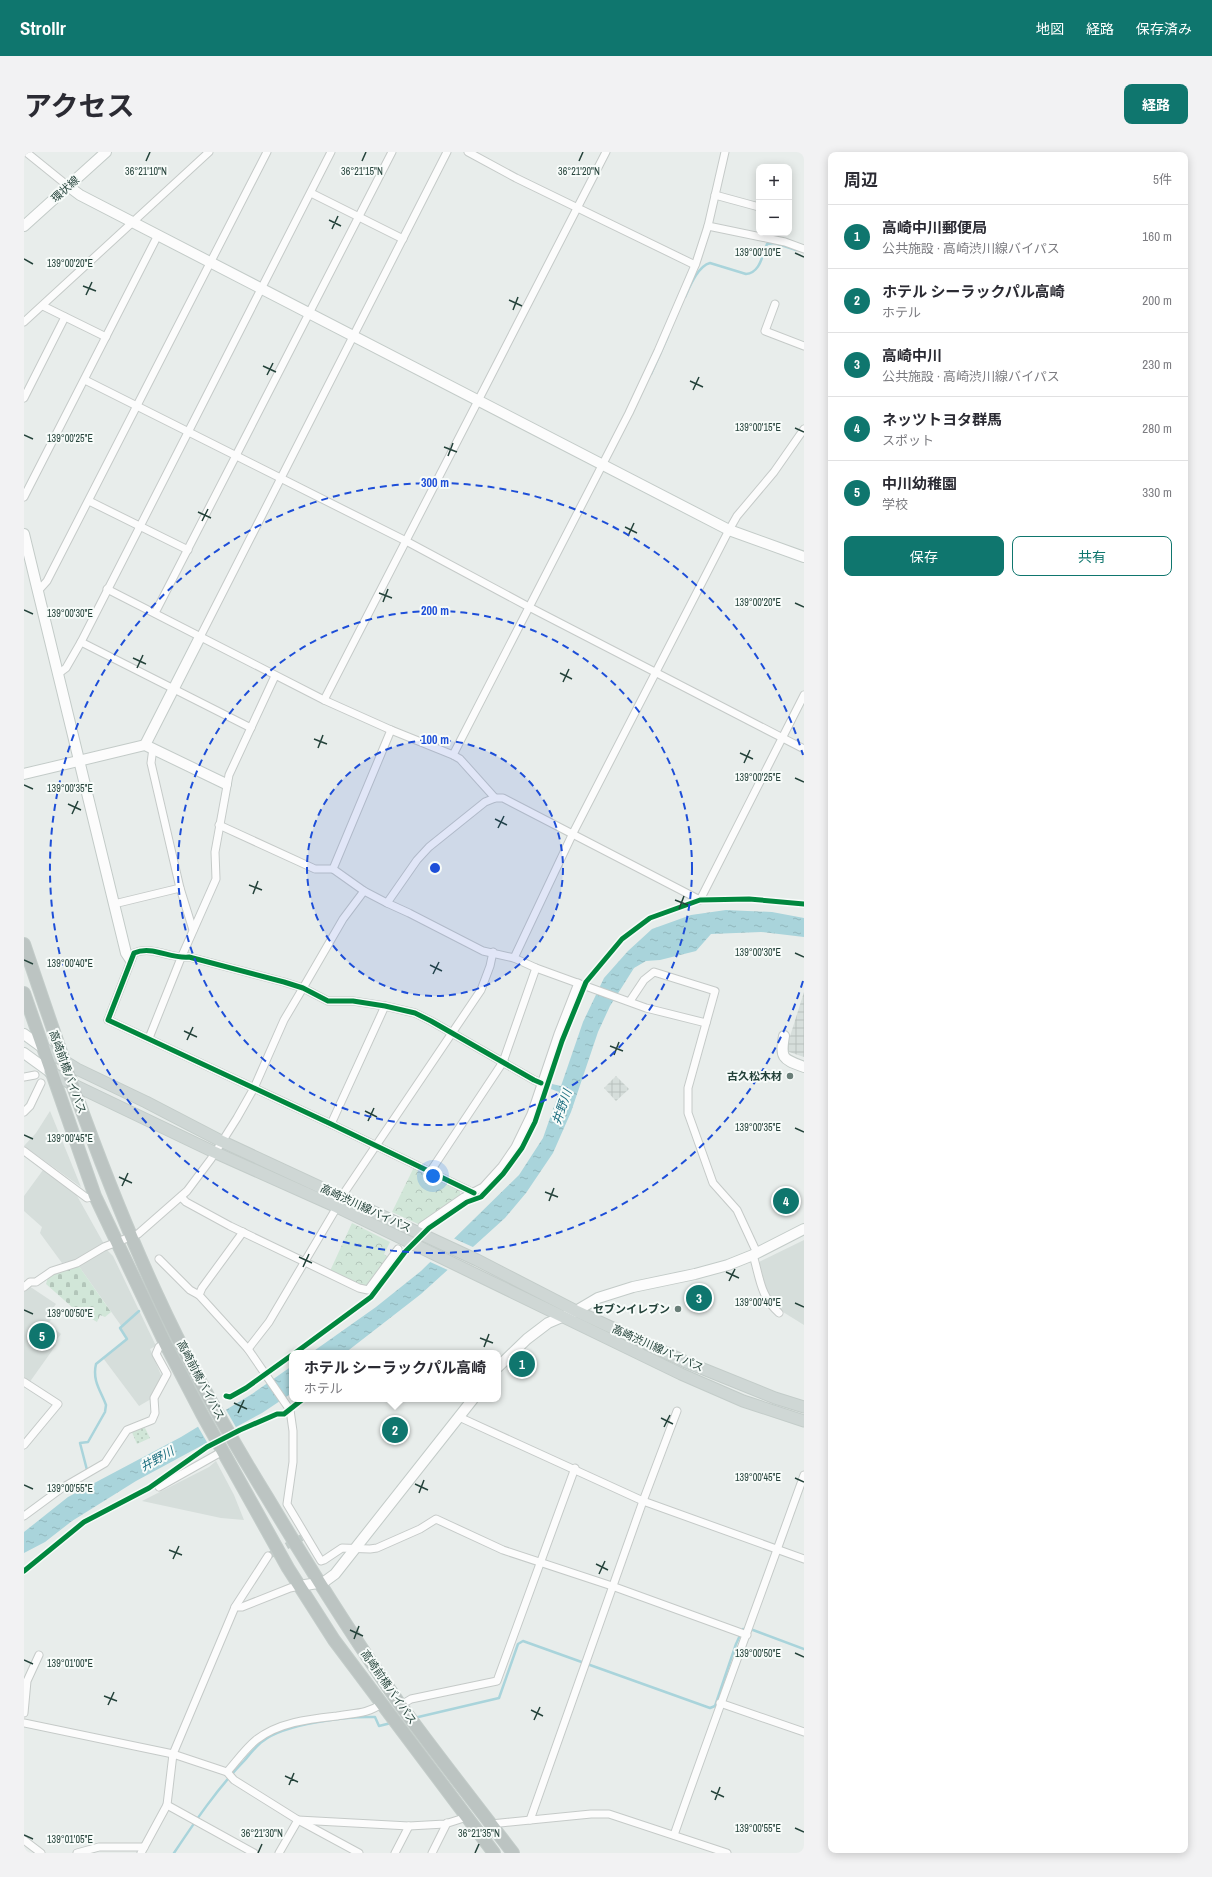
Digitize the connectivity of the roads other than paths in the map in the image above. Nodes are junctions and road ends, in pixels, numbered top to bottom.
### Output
1 (26, 152) edge
2 (106, 152) edge
3 (209, 152) edge
4 (267, 152) edge
5 (330, 152) edge
6 (392, 152) edge
7 (447, 152) edge
8 (468, 152) edge
9 (606, 152) edge
10 (725, 152) edge
11 (68, 186) junction
12 (310, 193) junction
13 (715, 195) junction
14 (756, 206) edge
15 (577, 208) junction
16 (358, 217) junction
17 (133, 222) junction
18 (24, 226) edge
19 (708, 226) junction
20 (158, 235) junction
21 (403, 239) junction
22 (804, 249) edge
23 (210, 262) junction
24 (695, 265) junction
25 (261, 288) junction
26 (775, 304) dead end
27 (43, 306) junction
28 (310, 313) junction
29 (65, 318) junction
30 (24, 322) edge
31 (353, 336) junction
32 (106, 337) junction
33 (804, 346) edge
34 (85, 380) junction
35 (24, 398) edge
36 (478, 400) junction
37 (137, 406) junction
38 (804, 428) edge
39 (187, 431) junction
40 (236, 456) junction
41 (602, 465) junction
42 (280, 479) junction
43 (24, 497) edge
44 (89, 501) junction
45 (139, 526) junction
46 (729, 530) junction
47 (24, 534) edge
48 (406, 541) junction
49 (188, 550) junction
50 (804, 557) edge
51 (107, 590) junction
52 (38, 591) junction
53 (529, 607) junction
54 (156, 613) junction
55 (200, 637) junction
56 (81, 642) junction
57 (656, 672) junction
58 (58, 674) junction
59 (275, 676) junction
60 (174, 689) junction
61 (804, 695) edge
62 (324, 700) junction
63 (251, 728) junction
64 (391, 730) junction
65 (782, 738) junction
66 (149, 747) junction
67 (804, 748) edge
68 (453, 755) junction
69 (79, 761) junction
70 (24, 774) edge
71 (226, 784) junction
72 (496, 798) junction
73 (220, 825) junction
74 (573, 833) junction
75 (333, 869) junction
76 (180, 888) junction
77 (364, 890) junction
78 (387, 903) junction
79 (114, 904) junction
80 (193, 930) junction
81 (24, 944) edge
82 (493, 952) junction
83 (181, 958) junction
84 (514, 958) junction
85 (130, 959) junction
86 (536, 968) junction
87 (578, 983) junction
88 (303, 988) junction
89 (24, 993) edge
90 (627, 1000) junction
91 (385, 1006) junction
92 (706, 1023) junction
93 (24, 1034) edge
94 (452, 1034) junction
95 (784, 1036) dead end
96 (149, 1038) junction
97 (43, 1048) junction
98 (24, 1053) edge
99 (64, 1061) junction
100 (503, 1062) junction
101 (804, 1067) edge
102 (50, 1072) junction
103 (35, 1075) dead end
104 (24, 1077) edge
105 (41, 1083) dead end
106 (541, 1083) junction
107 (72, 1084) junction
108 (254, 1088) junction
109 (97, 1096) junction
110 (24, 1112) edge
111 (82, 1112) junction
112 (331, 1124) junction
113 (221, 1141) junction
114 (376, 1146) junction
115 (24, 1151) edge
116 (214, 1152) junction
117 (430, 1172) junction
118 (474, 1193) junction
119 (95, 1196) junction
120 (181, 1196) junction
121 (342, 1196) junction
122 (337, 1207) junction
123 (422, 1226) dead end
124 (804, 1229) edge
125 (243, 1232) junction
126 (131, 1237) junction
127 (116, 1242) junction
128 (398, 1249) dead end
129 (755, 1254) junction
130 (159, 1259) dead end
131 (305, 1262) junction
132 (24, 1277) edge
133 (30, 1282) junction
134 (24, 1287) edge
135 (199, 1295) junction
136 (576, 1311) junction
137 (779, 1313) dead end
138 (562, 1317) junction
139 (165, 1342) junction
140 (248, 1349) junction
141 (501, 1364) edge
142 (24, 1382) edge
143 (471, 1402) edge
144 (804, 1407) edge
145 (678, 1411) dead end
146 (460, 1417) junction
147 (804, 1421) edge
148 (24, 1445) edge
149 (222, 1449) junction
150 (575, 1468) junction
151 (804, 1475) edge
152 (159, 1487) dead end
153 (643, 1501) junction
154 (24, 1516) edge
155 (356, 1548) junction
156 (778, 1550) junction
157 (268, 1556) tunnel mouth
158 (804, 1559) edge
159 (540, 1562) junction
160 (318, 1584) junction
161 (299, 1586) junction
162 (612, 1586) junction
163 (235, 1607) junction
164 (747, 1635) junction
165 (39, 1655) dead end
166 (720, 1703) junction
167 (381, 1704) junction
168 (401, 1706) junction
169 (24, 1713) edge
170 (24, 1723) edge
171 (804, 1732) edge
172 (174, 1754) junction
173 (227, 1772) junction
174 (167, 1805) junction
175 (467, 1817) junction
176 (298, 1820) junction
177 (530, 1820) junction
178 (447, 1823) junction
179 (491, 1824) junction
180 (409, 1826) junction
181 (674, 1835) junction
182 (24, 1840) edge
183 (142, 1851) edge
184 (355, 1852) edge
185 (41, 1853) edge
186 (77, 1853) edge
187 (254, 1853) edge
188 (279, 1853) edge
189 (395, 1853) edge
190 (432, 1853) edge
191 (494, 1853) edge
192 (513, 1853) edge
193 (727, 1853) edge

1 - 11 street
2 - 11 street, 環状線
3 - 17 street
4 - 23 street
5 - 12 street
6 - 16 street
7 - 21 street
8 - 15 street
9 - 15 street
10 - 13 street
11 - 17 street
11 - 18 street, 環状線
12 - 16 street
12 - 25 street
13 - 14 street
13 - 19 street
15 - 24 street
15 - 36 street
16 - 21 street
16 - 28 street
17 - 20 street
17 - 27 street
19 - 22 street
19 - 24 street
20 - 23 street
20 - 32 street
21 - 31 street
23 - 25 street
23 - 37 street
24 - 41 street
25 - 28 street
25 - 39 street
26 - 33 street
27 - 29 street
27 - 30 street
28 - 31 street
28 - 40 street
29 - 32 street
29 - 35 street
31 - 36 street
31 - 42 street
32 - 34 street
34 - 37 street
34 - 43 street
36 - 41 street
36 - 48 street
37 - 39 street
37 - 44 street
38 - 46 street
39 - 40 street
39 - 45 street
40 - 42 street
40 - 49 street
41 - 46 street
41 - 53 street
42 - 48 street
42 - 55 street
44 - 45 street
44 - 52 street
45 - 49 street
45 - 51 street
46 - 50 street
46 - 57 street
47 - 52 street
48 - 53 street
48 - 62 street
49 - 54 street
51 - 54 street
51 - 56 street
52 - 58 street
53 - 57 street
53 - 68 street
54 - 55 street
55 - 59 street
55 - 60 street
56 - 58 street
56 - 60 street
57 - 65 street
57 - 74 street
58 - 69 street
59 - 62 street
59 - 63 street
60 - 63 street
60 - 66 street
61 - 65 street
62 - 64 street
63 - 71 street
64 - 68 street
64 - 75 street
65 - 67 street
65 - 74 street
66 - 69 street
66 - 71 street
66 - 76 street
68 - 72 street
69 - 70 street
69 - 79 street
71 - 73 street
72 - 74 street
72 - 78 street
73 - 75 street
73 - 80 street
74 - 84 street
75 - 77 street
76 - 79 street
76 - 80 street
77 - 78 street
77 - 88 street
78 - 82 street
79 - 85 street
80 - 83 street
81 - 99 highway, 高崎前橋バイパス
82 - 84 street
82 - 94 street
83 - 85 street
83 - 88 street
83 - 96 street
84 - 86 street
85 - 96 street
86 - 87 street
86 - 100 street
87 - 90 street
87 - 106 street
88 - 91 street
88 - 108 street
89 - 97 highway, 高崎前橋バイパス
90 - 92 street
90 - 92 street
91 - 94 street
91 - 112 street
92 - 129 street
93 - 97 street
94 - 100 street
94 - 114 street
95 - 101 street
96 - 108 street
97 - 99 main road, 高崎渋川線バイパス
97 - 102 highway, 高崎前橋バイパス
98 - 102 street
99 - 107 highway, 高崎前橋バイパス
99 - 113 main road, 高崎渋川線バイパス
100 - 106 street
100 - 117 street
102 - 107 main road, 高崎渋川線バイパス
102 - 119 highway, 高崎前橋バイパス
103 - 104 street
105 - 110 street
106 - 118 street
107 - 109 main road, 高崎渋川線バイパス
107 - 111 highway, 高崎前橋バイパス
108 - 112 street
108 - 113 street
109 - 111 main road
109 - 116 main road, 高崎渋川線バイパス
111 - 126 highway, 高崎前橋バイパス
112 - 114 street
113 - 116 street
113 - 121 main road, 高崎渋川線バイパス
114 - 117 street
114 - 121 street
115 - 119 street
116 - 120 street
116 - 122 main road, 高崎渋川線バイパス
117 - 118 street
118 - 123 street
119 - 127 highway, 高崎前橋バイパス
120 - 125 street
120 - 126 street
121 - 136 main road, 高崎渋川線バイパス
122 - 131 street
122 - 138 main road, 高崎渋川線バイパス
124 - 129 street
125 - 131 street
125 - 135 street
126 - 127 street
126 - 160 highway, 高崎前橋バイパス
127 - 133 street
127 - 139 highway, 高崎前橋バイパス
128 - 131 street
129 - 136 street
129 - 137 street
130 - 135 street
131 - 140 street
132 - 133 street
133 - 134 street
135 - 140 street
136 - 138 street
136 - 144 main road, 高崎渋川線バイパス
138 - 141 street
138 - 147 main road, 高崎渋川線バイパス
139 - 149 highway, 高崎前橋バイパス
139 - 154 street
140 - 155 street
142 - 148 street
143 - 146 street
145 - 153 street
146 - 150 street
146 - 155 street
149 - 152 street
149 - 161 highway, 高崎前橋バイパス
150 - 153 street
150 - 159 street
151 - 156 street
153 - 156 street
153 - 162 street
155 - 159 street
155 - 160 street
156 - 158 street
156 - 164 street
157 - 163 street
159 - 162 street
159 - 168 street
160 - 161 street
160 - 168 highway, 高崎前橋バイパス
161 - 163 street
161 - 167 highway, 高崎前橋バイパス
162 - 164 street
162 - 177 street
163 - 172 street
164 - 166 street
165 - 169 street
166 - 171 street
166 - 181 street
167 - 173 street
167 - 175 highway, 高崎前橋バイパス
168 - 179 highway, 高崎前橋バイパス
170 - 172 street
172 - 173 street
172 - 174 street
173 - 176 street
174 - 183 street
174 - 187 street
175 - 178 street
175 - 191 highway, 高崎前橋バイパス
176 - 180 street
176 - 184 street
176 - 188 street
177 - 179 street
177 - 181 street
178 - 180 street
178 - 190 street
179 - 192 highway, 高崎前橋バイパス
180 - 189 street
181 - 193 street
182 - 185 street
183 - 186 street

